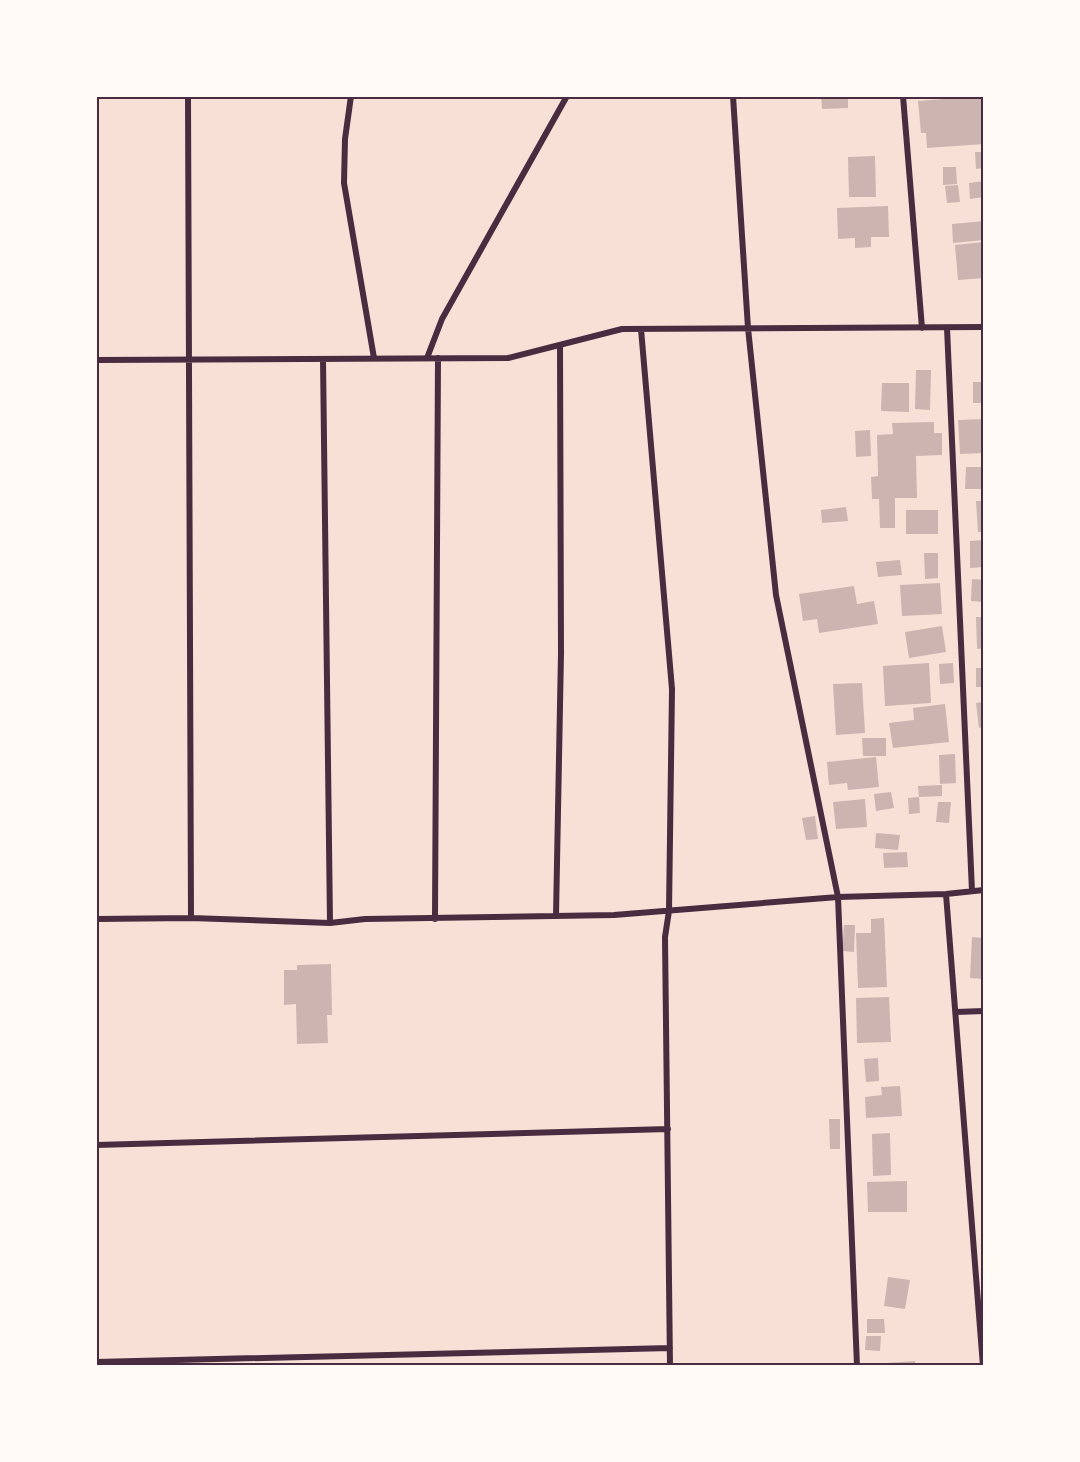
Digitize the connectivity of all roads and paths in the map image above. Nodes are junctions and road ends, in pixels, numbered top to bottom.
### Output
1 (188, 96) edge
2 (351, 96) edge
3 (567, 96) edge
4 (733, 96) edge
5 (903, 96) edge
6 (984, 327) edge
7 (748, 328) junction
8 (922, 328) junction
9 (947, 328) junction
10 (641, 329) junction
11 (560, 345) junction
12 (374, 358) junction
13 (427, 358) junction
14 (438, 358) junction
15 (190, 359) junction
16 (323, 359) junction
17 (96, 360) edge
18 (984, 890) edge
19 (972, 891) junction
20 (946, 894) junction
21 (838, 897) junction
22 (669, 911) junction
23 (556, 916) junction
24 (191, 918) junction
25 (96, 919) edge
26 (435, 919) junction
27 (330, 923) junction
28 (984, 1011) edge
29 (956, 1012) junction
30 (668, 1129) junction
31 (96, 1145) edge
32 (670, 1348) junction
33 (96, 1362) edge
34 (670, 1366) edge
35 (857, 1366) edge
36 (983, 1366) edge

1 - 15 street
2 - 12 street
3 - 13 street
4 - 7 street
5 - 8 street
6 - 9 street
7 - 8 street
7 - 10 street
7 - 21 street
8 - 9 street
9 - 19 street
10 - 11 street
10 - 22 street
11 - 14 street
11 - 23 street
12 - 13 street
12 - 16 street
13 - 14 street
14 - 26 street
15 - 16 street
15 - 17 street
15 - 24 street
16 - 27 street
18 - 19 street
19 - 20 street
20 - 21 street
20 - 29 street
21 - 22 street
21 - 35 street
22 - 23 street
22 - 30 street
23 - 26 street
24 - 25 street
24 - 27 street
26 - 27 street
28 - 29 street
29 - 36 street
30 - 31 street
30 - 32 street
32 - 33 street
32 - 34 street

